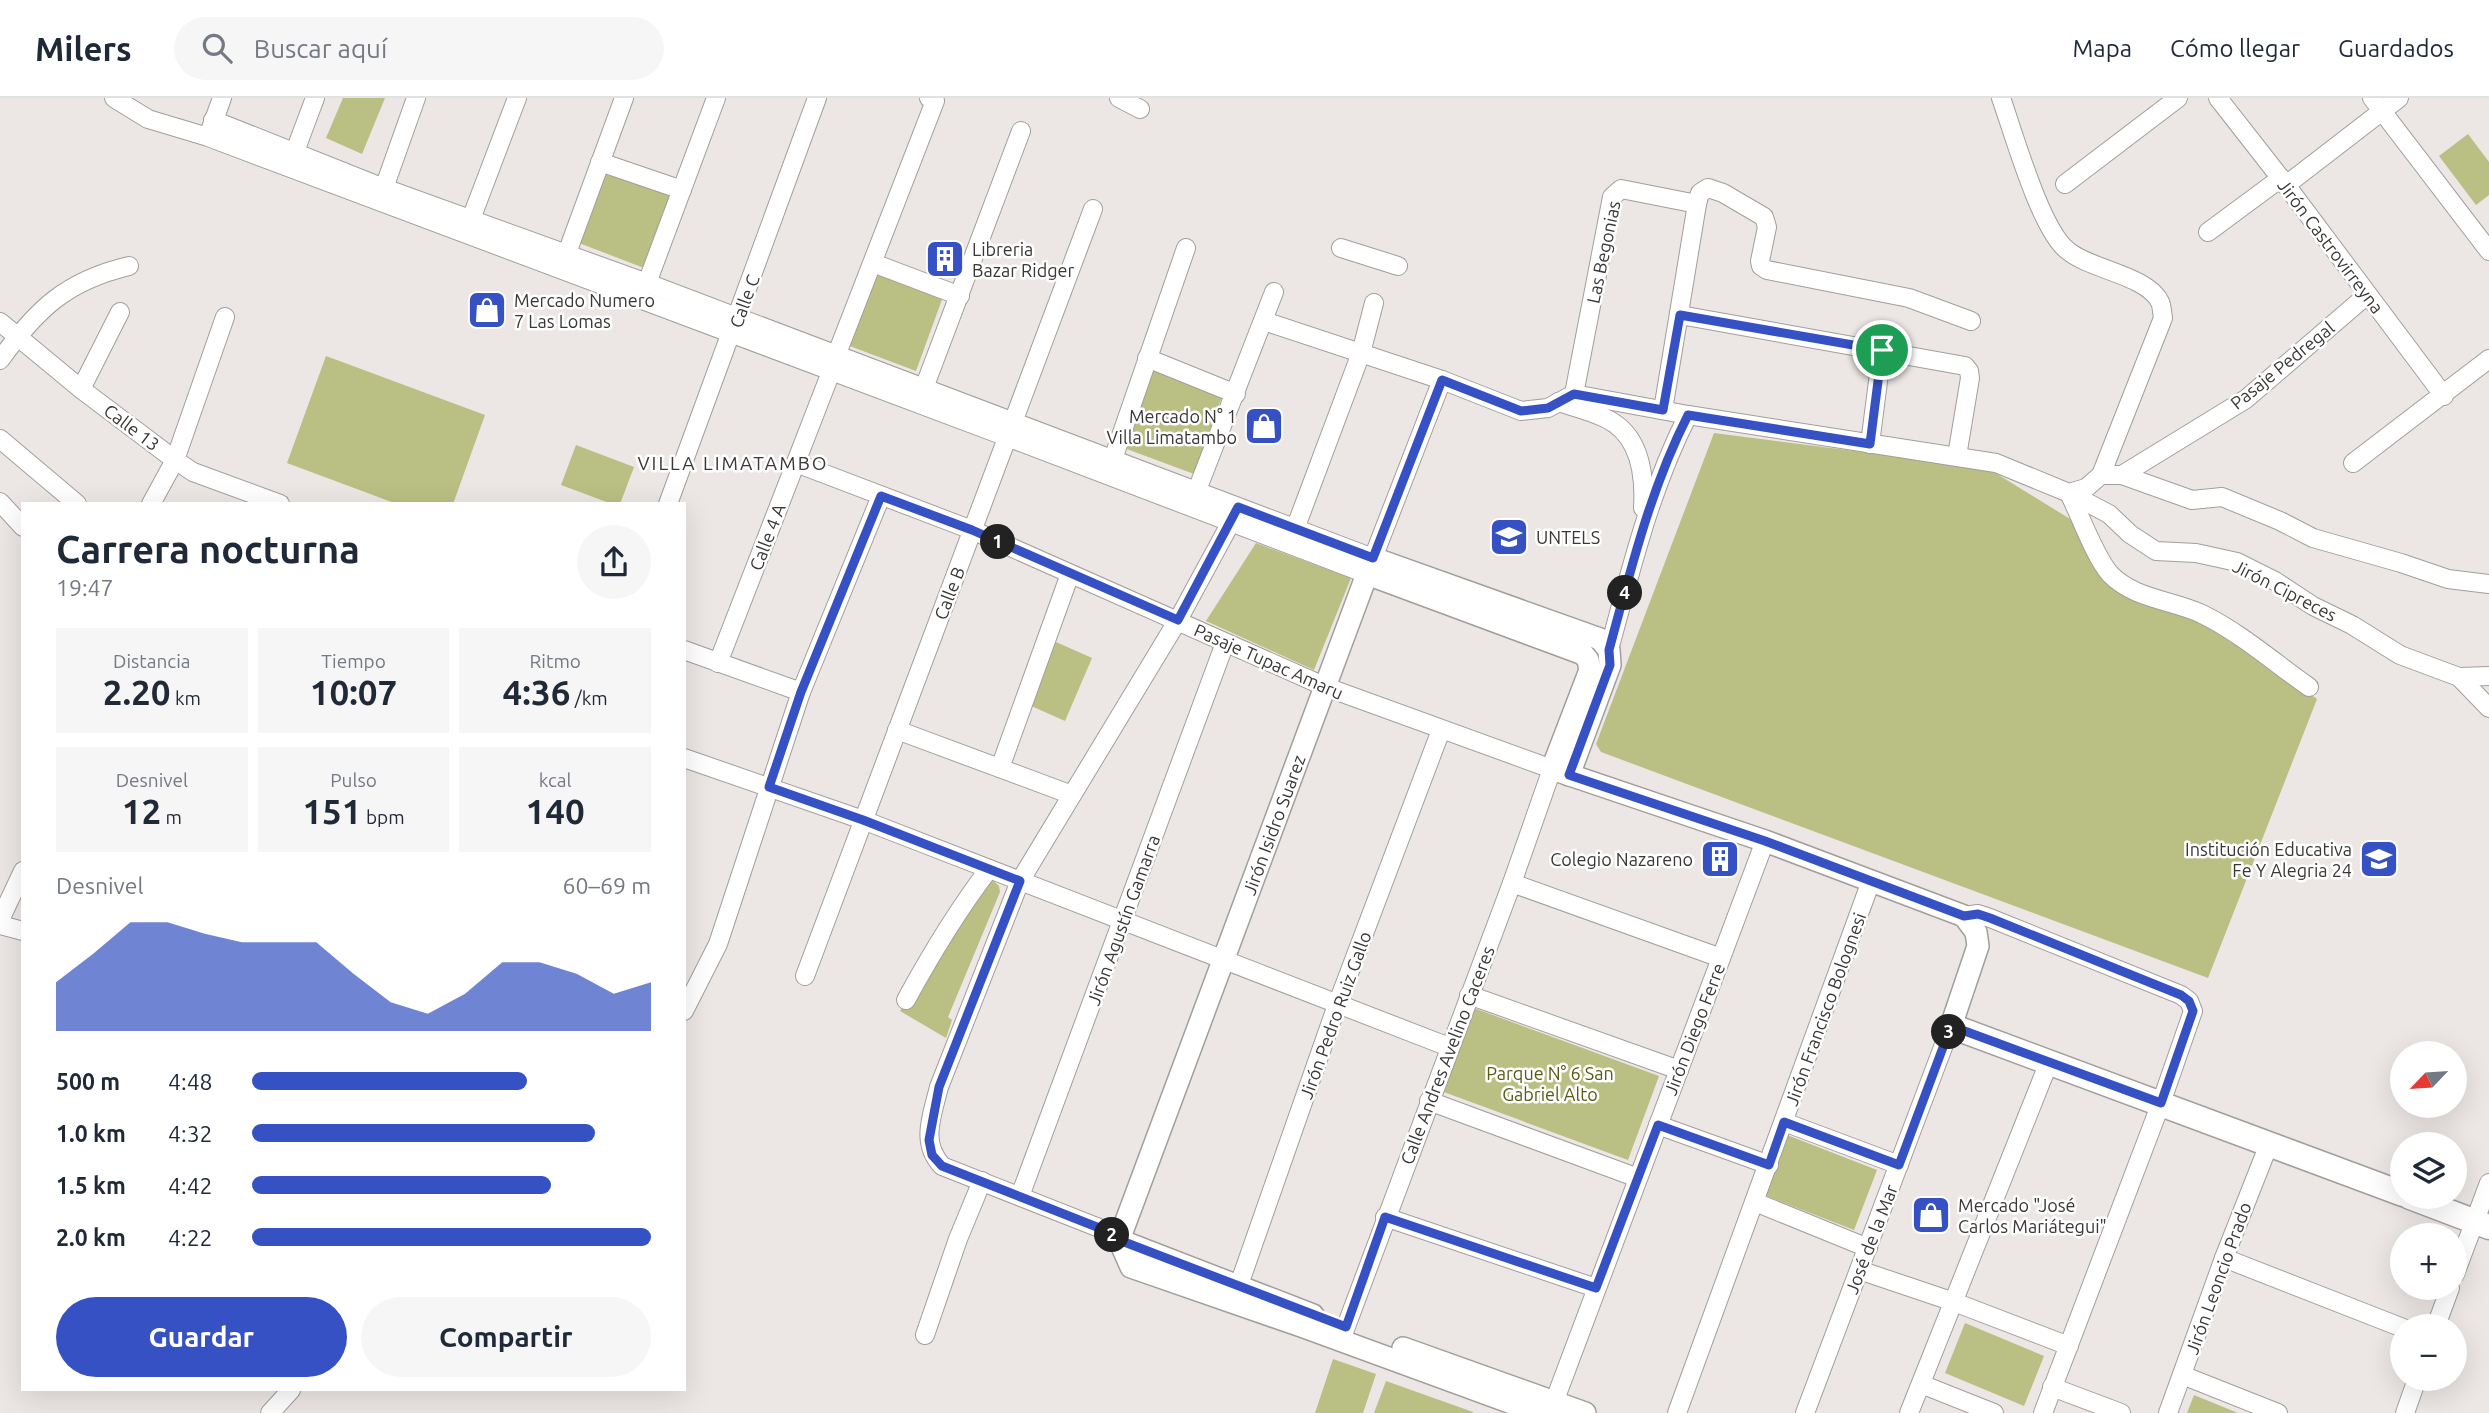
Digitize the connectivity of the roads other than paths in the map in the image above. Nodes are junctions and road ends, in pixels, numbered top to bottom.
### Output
1 (114, 98) edge
2 (222, 98) edge
3 (315, 98) edge
4 (416, 98) edge
5 (517, 98) edge
6 (624, 98) edge
7 (716, 98) edge
8 (817, 98) edge
9 (1119, 98) edge
10 (2001, 98) edge
11 (2178, 98) edge
12 (2218, 98) edge
13 (2399, 98) edge
14 (932, 99) edge
15 (2377, 105) edge
16 (1140, 109) dead end
17 (210, 129) junction
18 (1021, 131) dead end
19 (294, 154) junction
20 (600, 162) junction
21 (2283, 181) junction
22 (2064, 184) dead end
23 (384, 188) junction
24 (682, 190) junction
25 (1697, 204) junction
26 (1093, 209) dead end
27 (471, 219) junction
28 (2208, 232) dead end
29 (1186, 248) dead end
30 (1341, 248) dead end
31 (2489, 251) edge
32 (567, 253) junction
33 (873, 263) junction
34 (129, 266) dead end
35 (1398, 266) dead end
36 (647, 283) junction
37 (1274, 292) dead end
38 (2367, 295) junction
39 (960, 296) junction
40 (1374, 303) dead end
41 (120, 312) dead end
42 (1680, 315) junction
43 (225, 317) dead end
44 (738, 317) junction
45 (1264, 321) junction
46 (1971, 321) dead end
47 (0, 322) edge
48 (18, 335) junction
49 (732, 335) junction
50 (1882, 350) junction
51 (1361, 353) junction
52 (1147, 358) junction
53 (2489, 359) edge
54 (0, 360) edge
55 (834, 364) junction
56 (1442, 380) junction
57 (924, 388) junction
58 (81, 389) junction
59 (1236, 394) junction
60 (2444, 396) junction
61 (1566, 398) junction
62 (1663, 410) junction
63 (1688, 415) junction
64 (1010, 429) junction
65 (0, 439) edge
66 (1870, 444) junction
67 (1957, 456) junction
68 (1113, 458) junction
69 (175, 460) junction
70 (796, 463) junction
71 (2353, 463) dead end
72 (2101, 475) junction
73 (2122, 475) junction
74 (1197, 490) junction
75 (2069, 493) junction
76 (881, 496) junction
77 (0, 502) edge
78 (75, 502) edge
79 (152, 502) edge
80 (275, 502) edge
81 (669, 502) edge
82 (1235, 515) junction
83 (21, 525) edge
84 (1295, 528) junction
85 (1642, 528) junction
86 (972, 530) junction
87 (1370, 566) junction
88 (1070, 574) junction
89 (2489, 584) edge
90 (1178, 620) junction
91 (1225, 643) junction
92 (1609, 650) junction
93 (686, 651) edge
94 (718, 663) junction
95 (2489, 676) edge
96 (2459, 677) junction
97 (1326, 687) junction
98 (2309, 687) dead end
99 (801, 692) junction
100 (2489, 708) edge
101 (897, 730) junction
102 (1441, 730) junction
103 (686, 759) edge
104 (1000, 768) junction
105 (1560, 772) junction
106 (769, 787) junction
107 (1072, 795) junction
108 (863, 820) junction
109 (1765, 841) junction
110 (989, 869) junction
111 (21, 875) edge
112 (1020, 881) junction
113 (1871, 881) junction
114 (1512, 883) junction
115 (1964, 916) junction
116 (0, 922) edge
117 (1122, 922) junction
118 (21, 930) edge
119 (1721, 958) junction
120 (1224, 961) junction
121 (805, 976) dead end
122 (1469, 995) junction
123 (906, 1000) dead end
124 (1337, 1005) junction
125 (686, 1007) edge
126 (1951, 1026) junction
127 (1449, 1048) junction
128 (2049, 1062) junction
129 (1679, 1070) junction
130 (1429, 1101) junction
131 (2161, 1103) junction
132 (1784, 1122) junction
133 (1658, 1125) junction
134 (2269, 1144) junction
135 (1769, 1165) junction
136 (1899, 1165) junction
137 (1638, 1178) junction
138 (982, 1181) junction
139 (2489, 1182) edge
140 (2390, 1189) edge
141 (1020, 1196) junction
142 (1755, 1202) junction
143 (2442, 1209) edge
144 (1385, 1217) junction
145 (2482, 1224) edge
146 (1119, 1240) junction
147 (1868, 1248) junction
148 (2467, 1252) edge
149 (2224, 1258) junction
150 (1859, 1270) junction
151 (1596, 1288) junction
152 (1236, 1295) junction
153 (1954, 1302) junction
154 (2390, 1323) edge
155 (1343, 1334) junction
156 (925, 1335) dead end
157 (2068, 1346) junction
158 (2182, 1375) junction
159 (1920, 1384) junction
160 (2052, 1387) junction
161 (290, 1391) edge
162 (2413, 1391) edge
163 (1547, 1409) edge
164 (270, 1413) edge
165 (1585, 1413) edge
166 (1677, 1413) edge
167 (1805, 1413) edge
168 (1909, 1413) edge
169 (1994, 1413) edge
170 (2043, 1413) edge
171 (2121, 1413) edge
172 (2168, 1413) edge
173 (2278, 1413) edge
174 (2405, 1413) edge

1 - 17 street
2 - 17 street
3 - 19 street
4 - 23 street
5 - 27 street
6 - 20 street
7 - 24 street
8 - 44 street, Calle C
9 - 16 street
10 - 72 street
11 - 22 street
12 - 21 street, Jirón Castrovirreyna
13 - 15 street
14 - 33 street, Calle 4 A
15 - 21 street
15 - 31 street
17 - 19 street
17 - 49 street
18 - 39 street
19 - 23 street
20 - 24 street
20 - 32 street
21 - 28 street
21 - 38 street, Jirón Castrovirreyna
23 - 27 street
24 - 36 street
25 - 42 street
25 - 46 street
25 - 61 street, Las Begonias
26 - 64 street, Calle B
27 - 32 street
29 - 52 street
30 - 35 street
32 - 36 street
33 - 39 street
33 - 55 street, Calle 4 A
34 - 48 street
36 - 44 street
37 - 45 street
38 - 60 street, Jirón Castrovirreyna
38 - 73 street, Pasaje Pedregal
39 - 57 street
40 - 51 street
41 - 58 street
42 - 50 street
42 - 62 street
43 - 69 street
44 - 49 street, Calle C
44 - 55 street
45 - 51 street
45 - 59 street
47 - 48 street, Calle 13
48 - 54 street
48 - 58 street, Calle 13
49 - 55 street
49 - 81 street, Calle C
50 - 66 street
50 - 67 street
51 - 56 street
51 - 84 street
52 - 59 street
52 - 68 street
53 - 60 street
55 - 57 street
55 - 64 street
55 - 70 street, Calle 4 A
56 - 61 street
56 - 87 street, Jirón Isidro Suarez
57 - 64 street
58 - 69 street, Calle 13
59 - 74 street
60 - 71 street
61 - 62 street, Jirón Cipreces
61 - 85 street
62 - 63 street, Jirón Cipreces
63 - 66 street, Jirón Cipreces
63 - 85 street
64 - 68 street
64 - 82 street
64 - 86 street, Calle B
65 - 78 street
66 - 67 street, Jirón Cipreces
67 - 75 street, Jirón Cipreces
68 - 74 street
69 - 79 street
69 - 80 street, Calle 13
70 - 76 street, Pasaje Tupac Amaru
70 - 94 street, Calle 4 A
72 - 73 street
72 - 75 street
73 - 89 street
74 - 82 street
75 - 96 street, Jirón Cipreces
75 - 98 street
76 - 86 street, Pasaje Tupac Amaru
76 - 99 street
77 - 83 street
82 - 84 street
82 - 87 street
82 - 90 street
84 - 87 street
85 - 92 street
86 - 88 street, Pasaje Tupac Amaru
86 - 101 street, Calle B
87 - 92 street
87 - 97 street, Jirón Isidro Suarez
87 - 105 street
88 - 90 street, Pasaje Tupac Amaru
88 - 104 street
90 - 91 street, Pasaje Tupac Amaru
90 - 107 street
91 - 97 street, Pasaje Tupac Amaru
91 - 117 street, Jirón Agustín Gamarra
92 - 105 street
93 - 94 street
94 - 99 street
95 - 96 street
96 - 100 street
97 - 102 street, Pasaje Tupac Amaru
97 - 120 street, Jirón Isidro Suarez
99 - 106 street
101 - 104 street
101 - 108 street, Calle B
102 - 105 street, Pasaje Tupac Amaru
102 - 124 street, Jirón Pedro Ruiz Gallo
103 - 106 street
104 - 107 street
105 - 109 street
105 - 114 street, Calle Andres Avelino Caceres
106 - 108 street
106 - 125 street
107 - 112 street
108 - 110 street
108 - 121 street, Calle B
109 - 113 street
109 - 119 street, Jirón Diego Ferre
110 - 112 street
110 - 123 street
111 - 116 street
112 - 117 street
112 - 138 street
113 - 115 street
113 - 132 street, Jirón Francisco Bolognesi
114 - 119 street
114 - 122 street, Calle Andres Avelino Caceres
115 - 126 street
115 - 131 street
116 - 118 street
117 - 120 street
117 - 141 street, Jirón Agustín Gamarra
119 - 129 street, Jirón Diego Ferre
120 - 124 street
120 - 146 street, Jirón Isidro Suarez
122 - 127 street, Calle Andres Avelino Caceres
122 - 129 street
124 - 127 street
124 - 152 street, Jirón Pedro Ruiz Gallo
126 - 128 main road
126 - 136 street, José de la Mar
127 - 130 street, Calle Andres Avelino Caceres
128 - 131 main road
128 - 153 street
129 - 133 street, Jirón Diego Ferre
130 - 137 street
130 - 144 street, Calle Andres Avelino Caceres
131 - 134 main road
131 - 157 street
132 - 135 street, Jirón Francisco Bolognesi
132 - 136 street
133 - 135 street
133 - 137 street, Jirón Diego Ferre
134 - 140 main road
134 - 149 street, Jirón Leoncio Prado
135 - 142 street, Jirón Francisco Bolognesi
136 - 147 street, José de la Mar
137 - 151 street, Jirón Diego Ferre
138 - 141 street
138 - 156 street
139 - 145 street
141 - 146 street
142 - 147 street
142 - 166 street, Jirón Francisco Bolognesi
143 - 145 main road
144 - 151 street
144 - 155 street, Calle Andres Avelino Caceres
145 - 148 street
146 - 152 street
146 - 152 street
147 - 150 street, José de la Mar
149 - 154 street
149 - 158 street, Jirón Leoncio Prado
150 - 153 street
150 - 167 street, José de la Mar
151 - 163 street, Jirón Diego Ferre
152 - 155 street
153 - 157 street
153 - 159 street
155 - 163 street
157 - 160 street
158 - 172 street, Jirón Leoncio Prado
158 - 173 street
159 - 168 street
159 - 169 street
160 - 170 street
160 - 171 street
161 - 164 street
162 - 174 street
163 - 165 street

